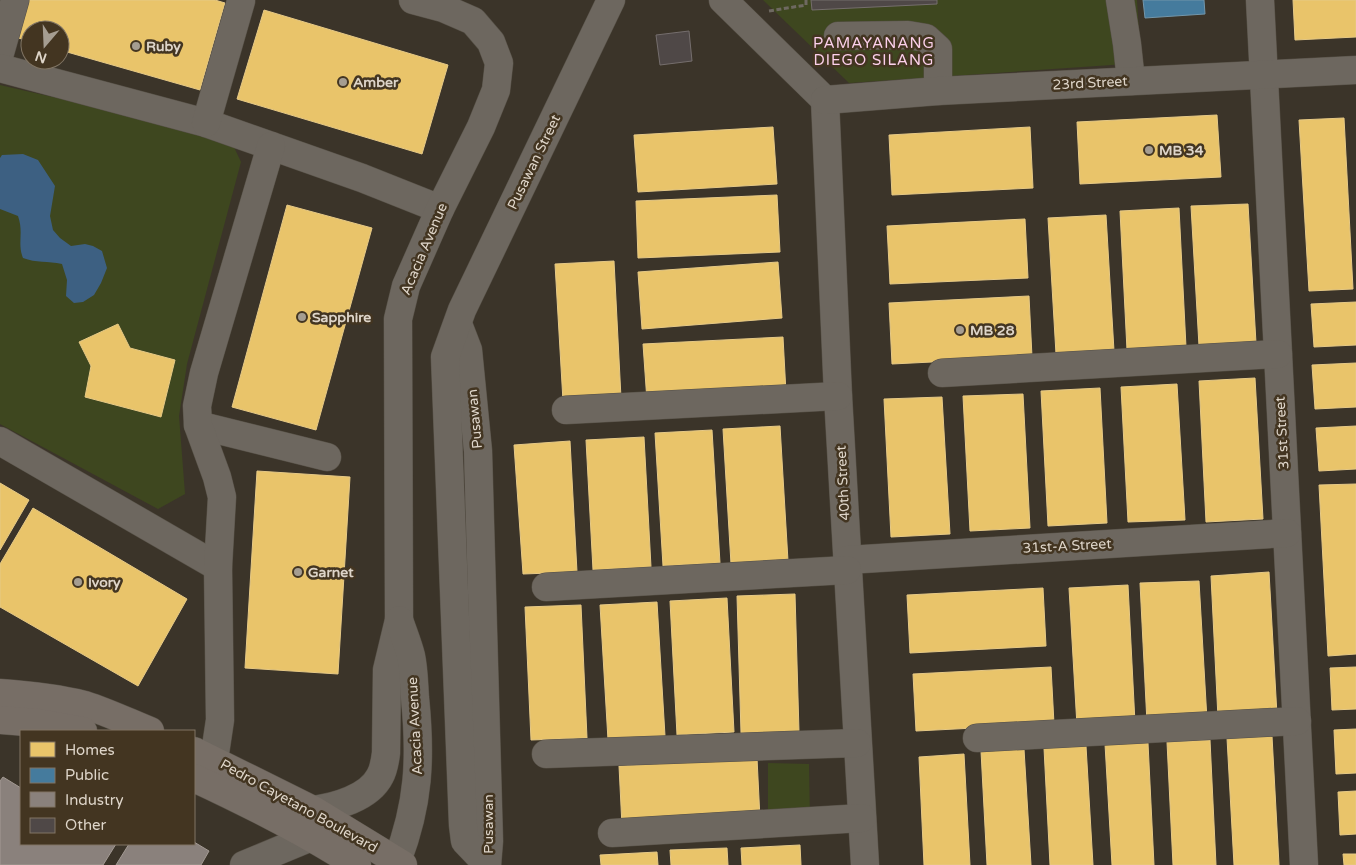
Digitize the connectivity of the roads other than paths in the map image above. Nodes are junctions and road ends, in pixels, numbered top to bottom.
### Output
1 (15, 0) edge
2 (413, 0) edge
3 (611, 0) edge
4 (1120, 0) edge
5 (1260, 0) edge
6 (241, 2) dead end
7 (731, 8) edge
8 (838, 36) dead end
9 (0, 52) edge
10 (0, 68) edge
11 (1356, 70) edge
12 (1264, 75) junction
13 (1131, 81) junction
14 (938, 91) junction
15 (825, 100) junction
16 (206, 123) junction
17 (271, 146) junction
18 (440, 209) junction
19 (458, 324) joint
20 (1278, 354) junction
21 (942, 373) dead end
22 (838, 396) junction
23 (566, 410) dead end
24 (198, 425) junction
25 (0, 441) edge
26 (327, 457) dead end
27 (1287, 533) junction
28 (847, 565) junction
29 (218, 567) junction
30 (546, 587) dead end
31 (399, 620) junction
32 (0, 693) edge
33 (0, 720) edge
34 (1297, 721) junction
35 (78, 730) edge
36 (148, 730) edge
37 (977, 738) dead end
38 (857, 743) junction
39 (546, 754) dead end
40 (204, 756) edge
41 (195, 778) edge
42 (313, 810) junction
43 (862, 818) junction
44 (612, 833) dead end
45 (311, 837) junction
46 (400, 863) edge
47 (244, 865) edge
48 (358, 865) edge
49 (487, 865) edge
50 (865, 865) edge
51 (1304, 865) edge

1 - 9 street
2 - 18 street, Acacia Avenue
3 - 19 street, Pusawan Street
4 - 13 street
5 - 12 street, 31st Street
6 - 16 street
7 - 15 street
8 - 14 street
10 - 16 street
11 - 12 street, 23rd Street
12 - 13 street, 23rd Street
12 - 20 street, 31st Street
13 - 14 street, 23rd Street
14 - 15 street, 23rd Street
15 - 22 street, 40th Street
16 - 17 street
17 - 18 street
17 - 24 street
18 - 31 street, Acacia Avenue
19 - 49 street, Pusawan
20 - 21 street
20 - 27 street, 31st Street
22 - 23 street
22 - 28 street, 40th Street
24 - 26 street
24 - 29 street
25 - 29 street
27 - 28 street, 31st-A Street
27 - 34 street, 31st Street
28 - 30 street, 31st-A Street
28 - 38 street, 40th Street
29 - 40 street
31 - 42 street, Acacia Avenue
31 - 46 street, Acacia Avenue
32 - 36 main road
33 - 35 main road
34 - 37 street
34 - 51 street, 31st Street
38 - 39 street
38 - 43 street, 40th Street
40 - 42 main road, Pedro Cayetano Boulevard
41 - 45 main road, Pedro Cayetano Boulevard
42 - 46 main road, Pedro Cayetano Boulevard
43 - 44 street
43 - 50 street, 40th Street
45 - 47 street
45 - 48 main road, Pedro Cayetano Boulevard

